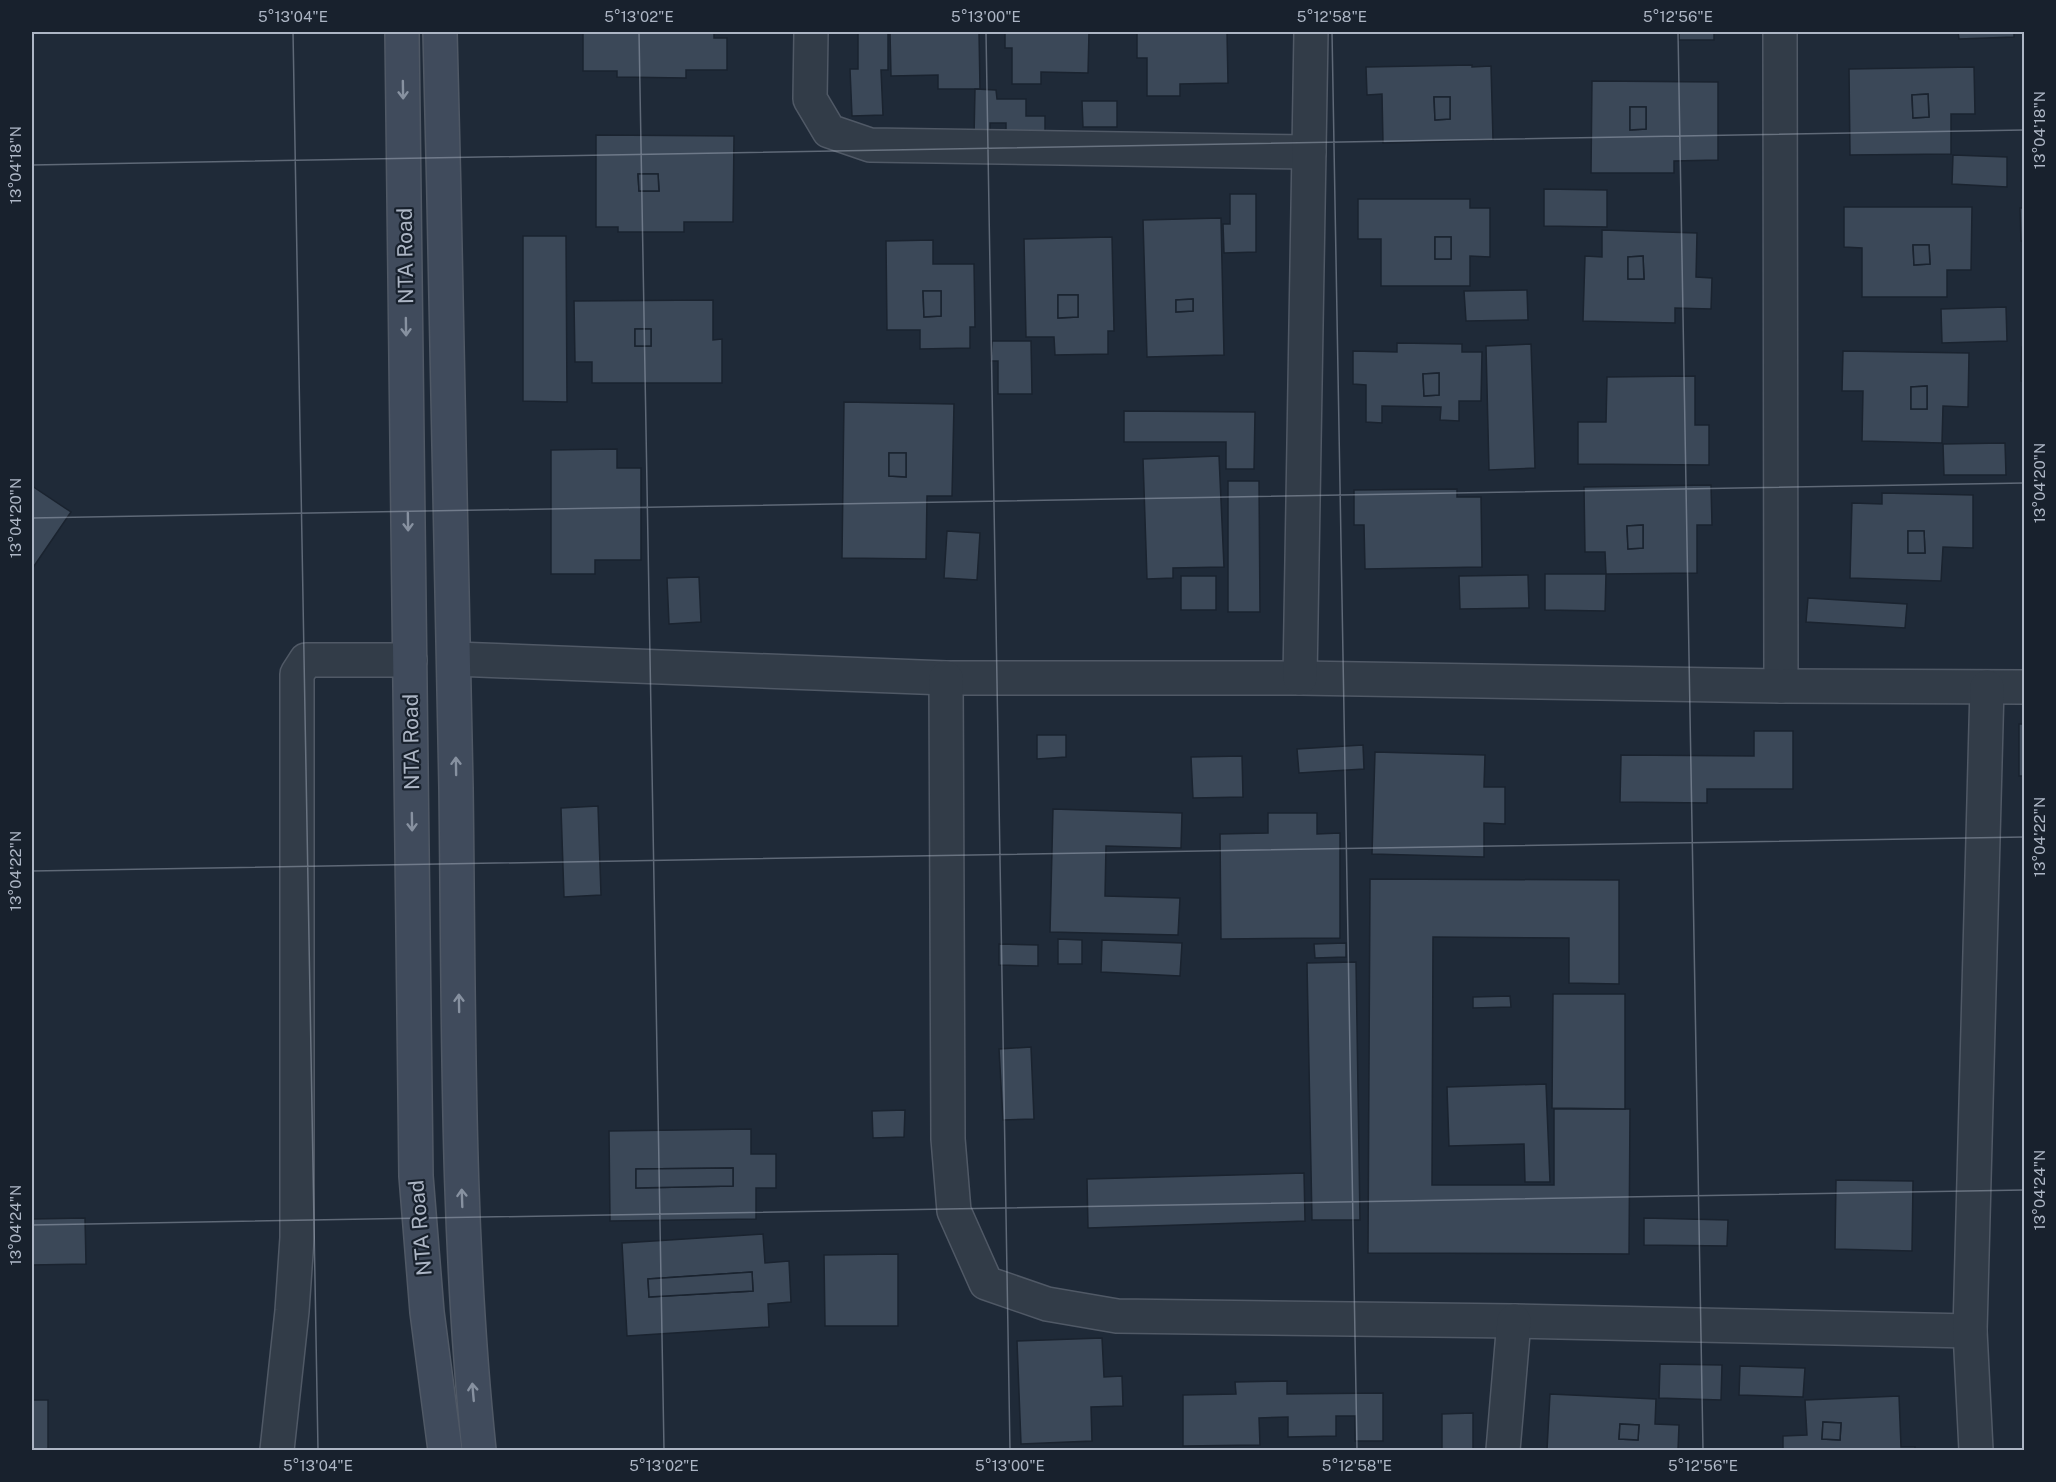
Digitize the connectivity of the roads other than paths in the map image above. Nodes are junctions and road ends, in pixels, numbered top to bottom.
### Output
1 (402, 32) edge
2 (440, 32) edge
3 (811, 32) edge
4 (1311, 32) edge
5 (1780, 32) edge
6 (1309, 152) junction
7 (455, 659) junction
8 (410, 660) junction
9 (946, 678) junction
10 (1300, 678) junction
11 (1781, 686) junction
12 (1988, 687) junction
13 (2025, 687) edge
14 (1514, 1321) junction
15 (1970, 1331) junction
16 (277, 1450) edge
17 (445, 1450) edge
18 (479, 1450) edge
19 (1503, 1450) edge
20 (1976, 1450) edge

1 -> 8 main road, NTA Road
2 - 7 main road, NTA Road
3 - 6 street
4 - 6 street
5 - 11 street
6 - 10 street
7 - 9 street
18 -> 7 main road, NTA Road
8 - 16 street
8 -> 17 main road, NTA Road
9 - 10 street
9 - 14 street
10 - 11 street
11 - 12 street
12 - 13 street
12 - 15 street
14 - 15 street
14 - 19 street
15 - 20 street

